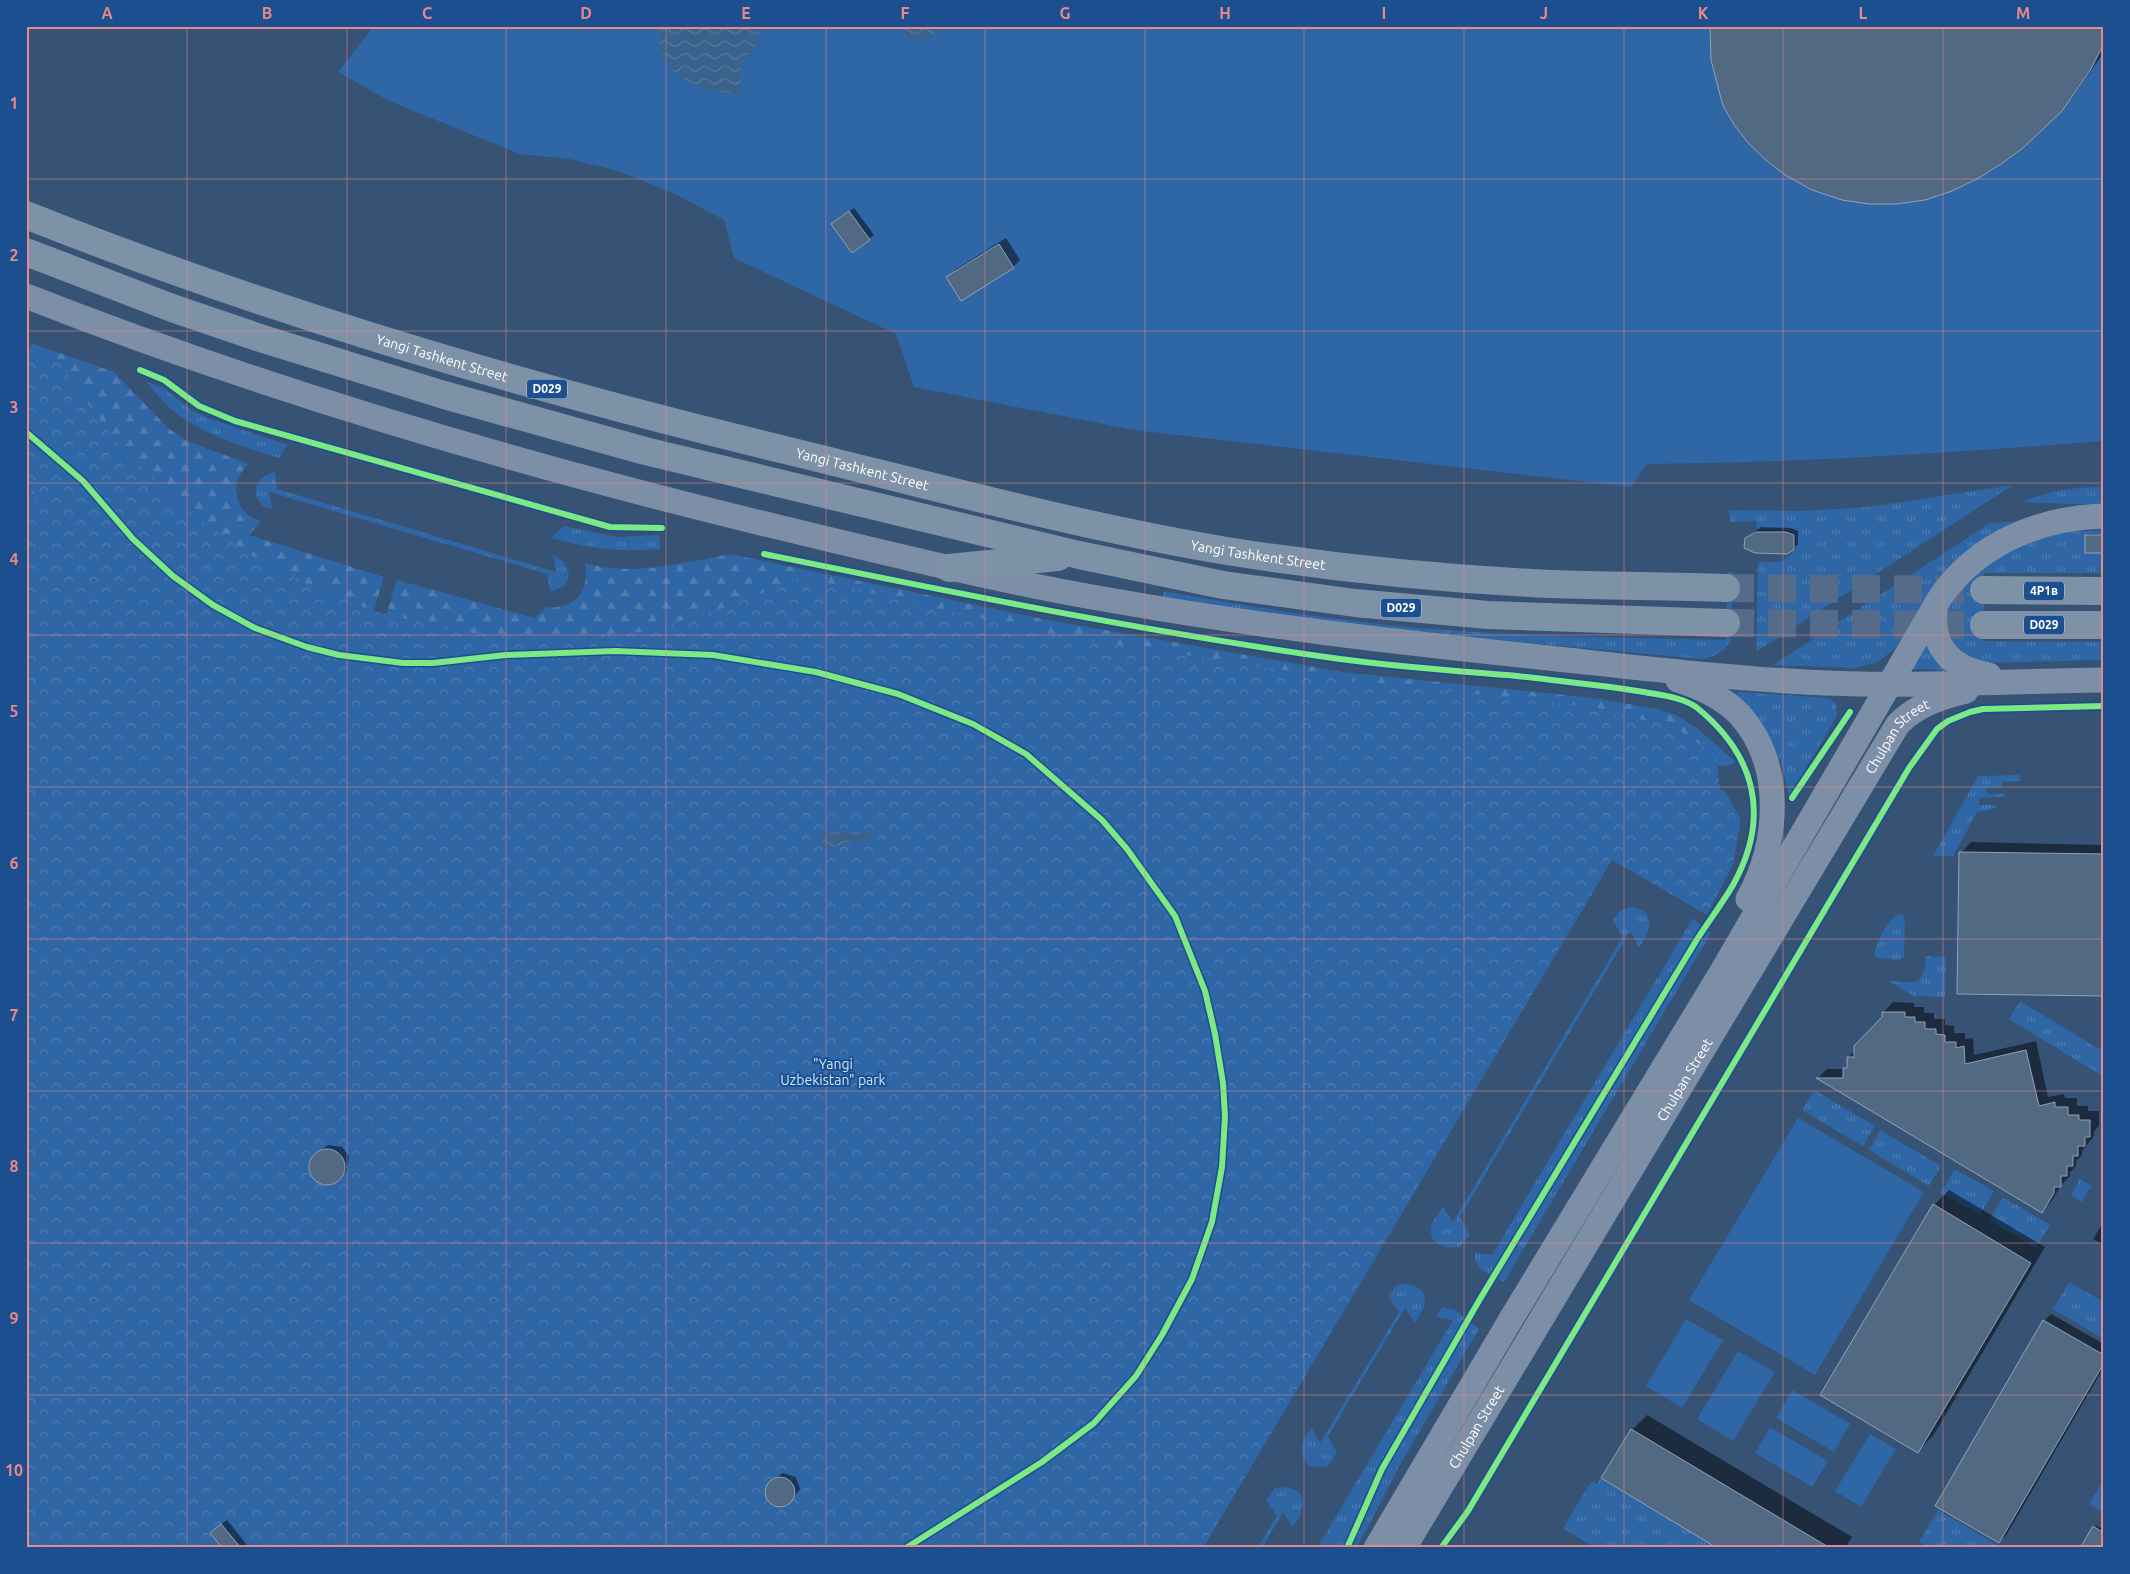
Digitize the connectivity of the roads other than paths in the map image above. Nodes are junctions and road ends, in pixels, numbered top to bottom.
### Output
1 (26, 216) edge
2 (26, 252) edge
3 (26, 296) edge
4 (2104, 516) edge
5 (1079, 555) junction
6 (949, 568) junction
7 (1726, 588) tunnel mouth
8 (1984, 590) tunnel mouth
9 (2104, 591) edge
10 (1936, 603) junction
11 (1726, 623) tunnel mouth
12 (1984, 624) tunnel mouth
13 (2104, 625) edge
14 (1615, 665) junction
15 (2019, 680) junction
16 (2104, 680) edge
17 (1889, 684) junction
18 (1670, 1056) junction
19 (1376, 1548) edge
20 (1404, 1548) edge

1 - 7 highway, Yangi Tashkent Street / D029
2 - 5 highway, D029
3 - 6 main road
4 - 10 main road, Chulpan Street
5 - 6 highway
5 - 11 highway, D029
6 - 14 main road
8 - 9 highway, 4Р1в
10 - 15 main road
10 - 17 main road, Chulpan Street
12 - 13 highway, D029
14 - 17 main road
14 - 18 main road
15 - 16 main road
15 - 17 main road
15 - 20 main road, Chulpan Street
17 - 18 main road, Chulpan Street
18 - 19 main road, Chulpan Street

